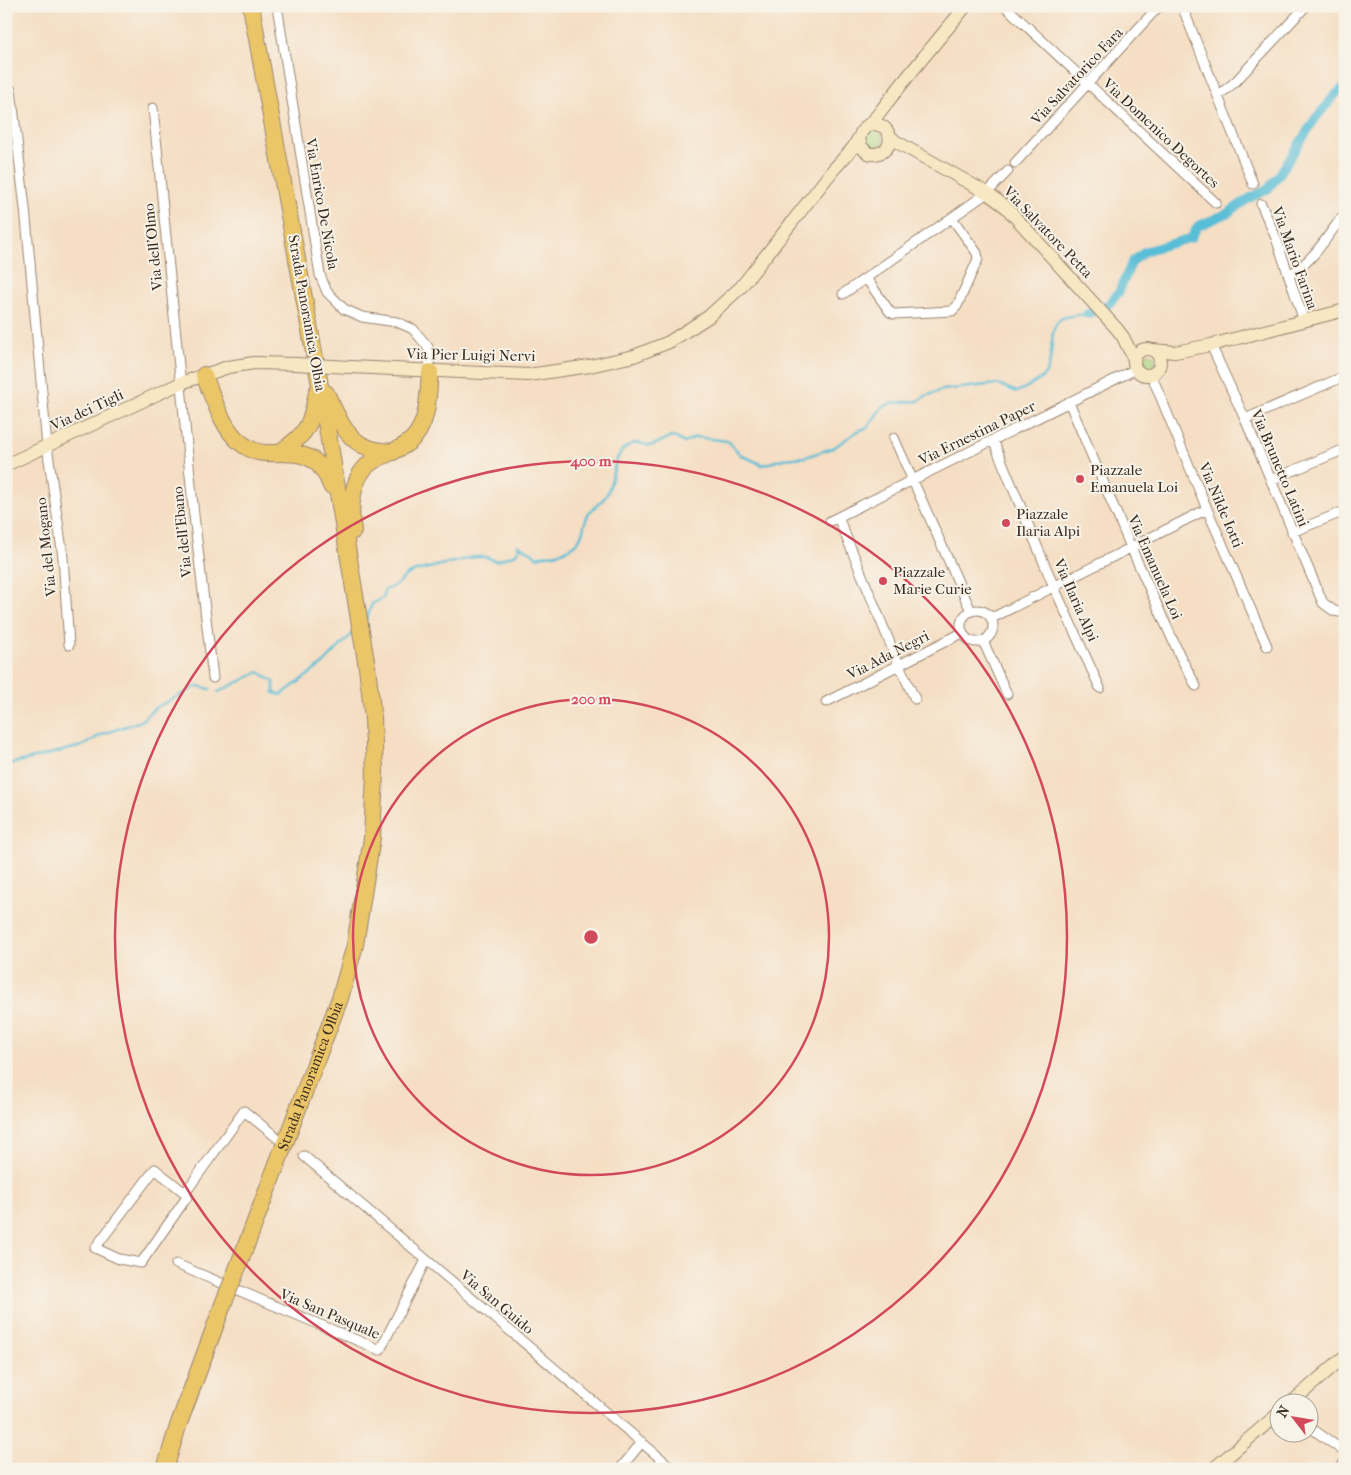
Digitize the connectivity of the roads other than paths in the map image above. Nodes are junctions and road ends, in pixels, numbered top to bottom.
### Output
1 (251, 6) edge
2 (277, 6) edge
3 (966, 6) edge
4 (1005, 6) edge
5 (1159, 6) edge
6 (1182, 6) edge
7 (1306, 6) edge
8 (1088, 84) junction
9 (11, 90) dead end
10 (1218, 95) junction
11 (153, 108) dead end
12 (876, 124) junction
13 (859, 137) junction
14 (889, 141) junction
15 (868, 152) junction
16 (1015, 164) dead end
17 (833, 170) junction
18 (1008, 171) dead end
19 (1253, 184) dead end
20 (988, 193) junction
21 (1216, 203) dead end
22 (1261, 204) dead end
23 (1345, 213) edge
24 (952, 218) junction
25 (1289, 275) junction
26 (866, 278) junction
27 (843, 294) dead end
28 (1345, 310) edge
29 (1304, 321) junction
30 (1117, 329) junction
31 (1211, 344) junction
32 (1150, 349) junction
33 (1175, 352) junction
34 (1135, 364) junction
35 (1155, 370) junction
36 (430, 372) junction
37 (204, 375) junction
38 (1345, 376) edge
39 (319, 380) junction
40 (181, 383) junction
41 (1069, 402) junction
42 (1245, 419) junction
43 (894, 438) dead end
44 (993, 440) junction
45 (47, 446) junction
46 (1345, 449) edge
47 (280, 452) junction
48 (393, 452) junction
49 (6, 465) edge
50 (913, 480) junction
51 (1271, 480) junction
52 (1207, 509) junction
53 (1345, 510) edge
54 (1292, 532) junction
55 (1131, 548) junction
56 (348, 555) junction
57 (352, 576) junction
58 (1054, 587) junction
59 (971, 611) junction
60 (1345, 613) edge
61 (990, 617) junction
62 (962, 633) junction
63 (983, 641) junction
64 (69, 645) dead end
65 (1267, 646) dead end
66 (899, 665) junction
67 (212, 678) dead end
68 (1196, 686) dead end
69 (1100, 688) dead end
70 (1007, 694) dead end
71 (915, 699) dead end
72 (826, 702) dead end
73 (285, 1144) junction
74 (304, 1156) dead end
75 (185, 1193) junction
76 (426, 1260) junction
77 (176, 1264) dead end
78 (1344, 1358) edge
79 (1304, 1392) edge
80 (1268, 1422) edge
81 (1318, 1433) edge
82 (642, 1442) junction
83 (1345, 1452) edge
84 (1345, 1462) edge
85 (165, 1469) edge
86 (620, 1469) edge
87 (673, 1469) edge
88 (1213, 1469) edge
89 (1339, 1469) edge

1 - 39 highway, Strada Panoramica Olbia
2 - 36 street, Via Enrico De Nicola
3 - 12 street
4 - 8 street, Via Domenico Degortes
5 - 8 street, Via Salvatorico Fara
6 - 10 street
7 - 10 street
8 - 16 street, Via Salvatorico Fara
8 - 21 street, Via Domenico Degortes
9 - 45 street, Via del Mogano
10 - 19 street
11 - 40 street, Via dell'Olmo
12 - 13 street
12 - 14 street
13 - 15 street
13 - 17 street, Via Pier Luigi Nervi
14 - 15 street
14 - 20 street, Via Salvatore Petta
15 - 17 street, Via Pier Luigi Nervi
17 - 36 street, Via Pier Luigi Nervi
18 - 20 street
20 - 24 street
20 - 30 street, Via Salvatore Petta
22 - 25 street, Via Mario Farina
23 - 25 street
24 - 26 street
24 - 26 street
25 - 29 street, Via Mario Farina
26 - 27 street
28 - 29 street, Via Salvatore Petta
29 - 31 street, Via Salvatore Petta
30 - 32 street, Via Salvatore Petta
30 - 34 street, Via Salvatore Petta
31 - 33 street, Via Salvatore Petta
31 - 42 street, Via Brunetto Latini
32 - 33 street, Via Salvatore Petta
32 - 34 street
32 - 35 street
33 - 35 street, Via Salvatore Petta
34 - 35 street
34 - 41 street, Via Ernestina Paper
35 - 52 street, Via Nilde Iotti
36 - 37 street, Via Pier Luigi Nervi, bridge
36 - 48 highway
37 - 40 street, Via Pier Luigi Nervi
37 - 47 highway
38 - 42 street
39 - 47 highway
39 - 48 highway
39 - 56 highway, Strada Panoramica Olbia
40 - 45 street, Via dei Tigli
40 - 67 street, Via dell'Ebano
41 - 44 street, Via Ernestina Paper
41 - 55 street, Via Emanuela Loi
42 - 51 street, Via Brunetto Latini
43 - 50 street
44 - 50 street, Via Ernestina Paper
44 - 58 street, Via Ilaria Alpi
45 - 49 street, Via dei Tigli
45 - 64 street, Via del Mogano
46 - 51 street
47 - 56 highway
48 - 57 highway
50 - 59 street
50 - 66 street, Via Ernestina Paper
51 - 54 street, Via Brunetto Latini
52 - 55 street
52 - 65 street, Via Nilde Iotti
53 - 54 street
54 - 60 street, Via Brunetto Latini
55 - 58 street
55 - 68 street, Via Emanuela Loi
56 - 57 highway, Strada Panoramica Olbia
57 - 73 highway, Strada Panoramica Olbia
58 - 61 street
58 - 69 street, Via Ilaria Alpi
59 - 61 street
59 - 62 street
61 - 63 street
62 - 63 street
62 - 66 street, Via Ada Negri
63 - 70 street
66 - 71 street
66 - 72 street, Via Ada Negri
73 - 75 street
73 - 85 highway, Strada Panoramica Olbia, bridge
74 - 76 street, Via San Guido
75 - 75 street
76 - 77 street, Via San Pasquale
76 - 82 street, Via San Guido
78 - 79 street
80 - 88 street
81 - 83 street
82 - 86 street
82 - 87 street, Via San Guido
84 - 89 street

